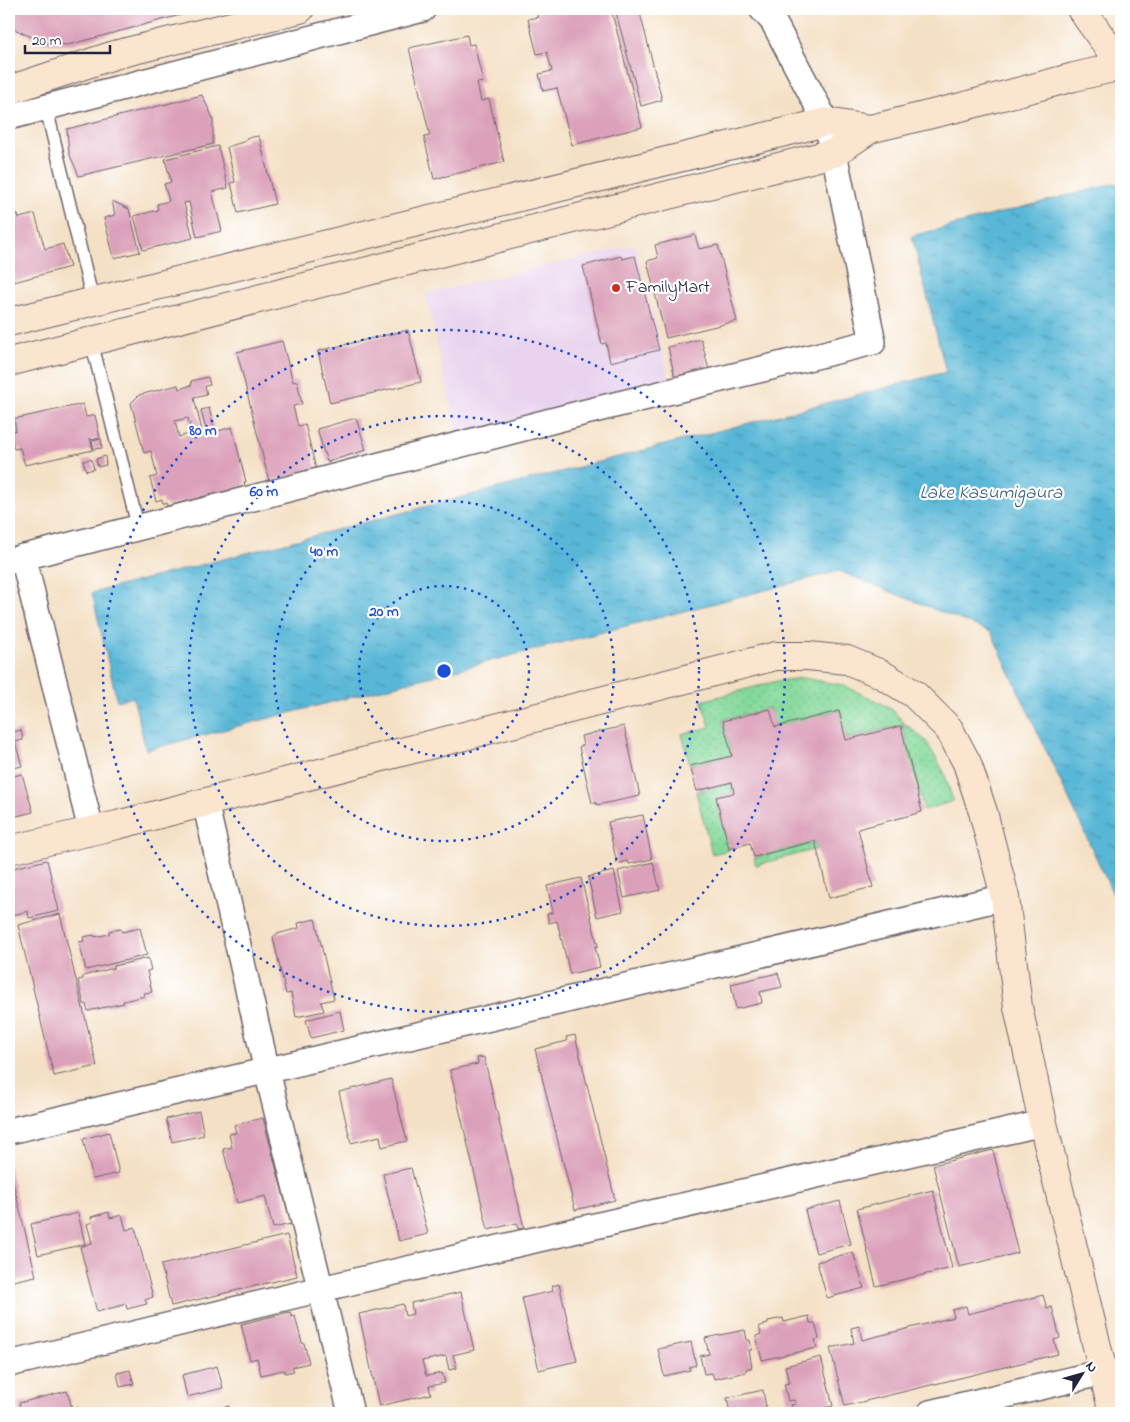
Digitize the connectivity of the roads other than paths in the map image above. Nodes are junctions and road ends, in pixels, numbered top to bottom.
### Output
1 (300, 9) edge
2 (423, 9) edge
3 (762, 9) edge
4 (1081, 9) edge
5 (1121, 65) edge
6 (12, 89) edge
7 (46, 107) junction
8 (9, 117) edge
9 (826, 122) junction
10 (870, 129) junction
11 (834, 153) junction
12 (93, 302) junction
13 (9, 322) edge
14 (91, 340) junction
15 (9, 362) edge
16 (138, 527) junction
17 (16, 559) edge
18 (205, 802) junction
19 (91, 830) junction
20 (9, 850) edge
21 (1005, 897) junction
22 (267, 1071) junction
23 (1043, 1123) junction
24 (9, 1131) edge
25 (321, 1289) junction
26 (9, 1364) edge
27 (1104, 1372) junction
28 (351, 1413) edge
29 (930, 1413) edge
30 (1113, 1413) edge

1 - 6 street
2 - 7 street
3 - 9 street
4 - 5 street
5 - 10 street
7 - 8 street
7 - 12 lane
9 - 10 street
9 - 11 street
9 - 12 street
10 - 11 street
11 - 14 street
11 - 16 street
12 - 13 street
14 - 15 street
14 - 16 lane
16 - 17 street
17 - 19 street
18 - 19 street
18 - 21 street
18 - 22 street
19 - 20 street
21 - 22 street
21 - 23 street
22 - 24 street
22 - 25 street
23 - 25 street
23 - 27 street
25 - 26 street
25 - 28 street
27 - 29 street
27 - 30 street

